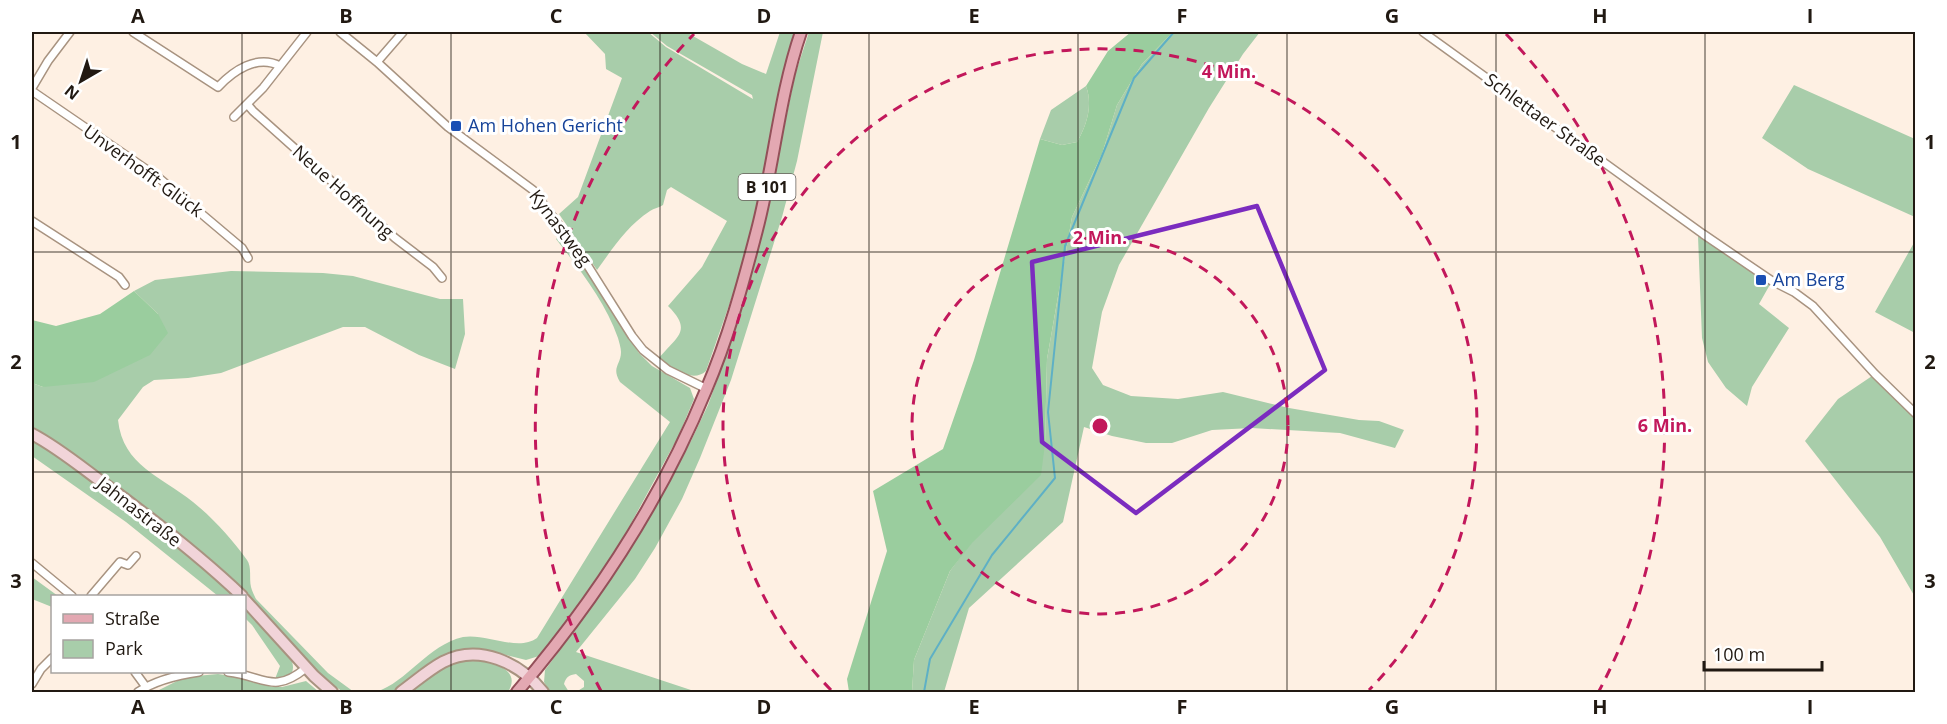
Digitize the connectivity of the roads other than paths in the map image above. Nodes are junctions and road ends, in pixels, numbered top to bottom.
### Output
1 (70, 32) edge
2 (133, 32) edge
3 (307, 32) edge
4 (340, 32) edge
5 (403, 32) edge
6 (801, 32) edge
7 (1423, 32) edge
8 (377, 62) junction
9 (280, 66) junction
10 (32, 90) edge
11 (247, 104) junction
12 (234, 117) dead end
13 (32, 221) edge
14 (248, 258) dead end
15 (442, 278) dead end
16 (125, 285) dead end
17 (707, 389) junction
18 (1916, 414) edge
19 (32, 434) edge
20 (136, 556) dead end
21 (32, 563) edge
22 (70, 595) edge
23 (93, 595) edge
24 (240, 595) edge
25 (246, 601) edge
26 (51, 659) edge
27 (306, 668) junction
28 (136, 673) edge
29 (194, 673) edge
30 (235, 673) edge
31 (530, 678) junction
32 (32, 684) edge
33 (146, 687) junction
34 (138, 693) edge
35 (332, 693) edge
36 (401, 693) edge
37 (517, 693) edge
38 (543, 693) edge

1 - 10 street
2 - 9 street
3 - 9 street
4 - 8 street, Kynastweg
5 - 8 street
6 - 17 main road, B 101
7 - 18 street, Schlettaer Straße
8 - 17 street, Kynastweg
9 - 11 street
10 - 14 street, Unverhofft Glück
11 - 12 street
11 - 15 street, Neue Hoffnung
13 - 16 street
17 - 31 main road, B 101
19 - 24 street, Jahnastraße
20 - 23 street
21 - 22 street
25 - 27 street, Jahnastraße
26 - 32 street
27 - 30 street
27 - 35 street, Jahnastraße
28 - 33 street
29 - 33 street
31 - 36 street
31 - 37 main road, B 101
31 - 38 street
33 - 34 street

